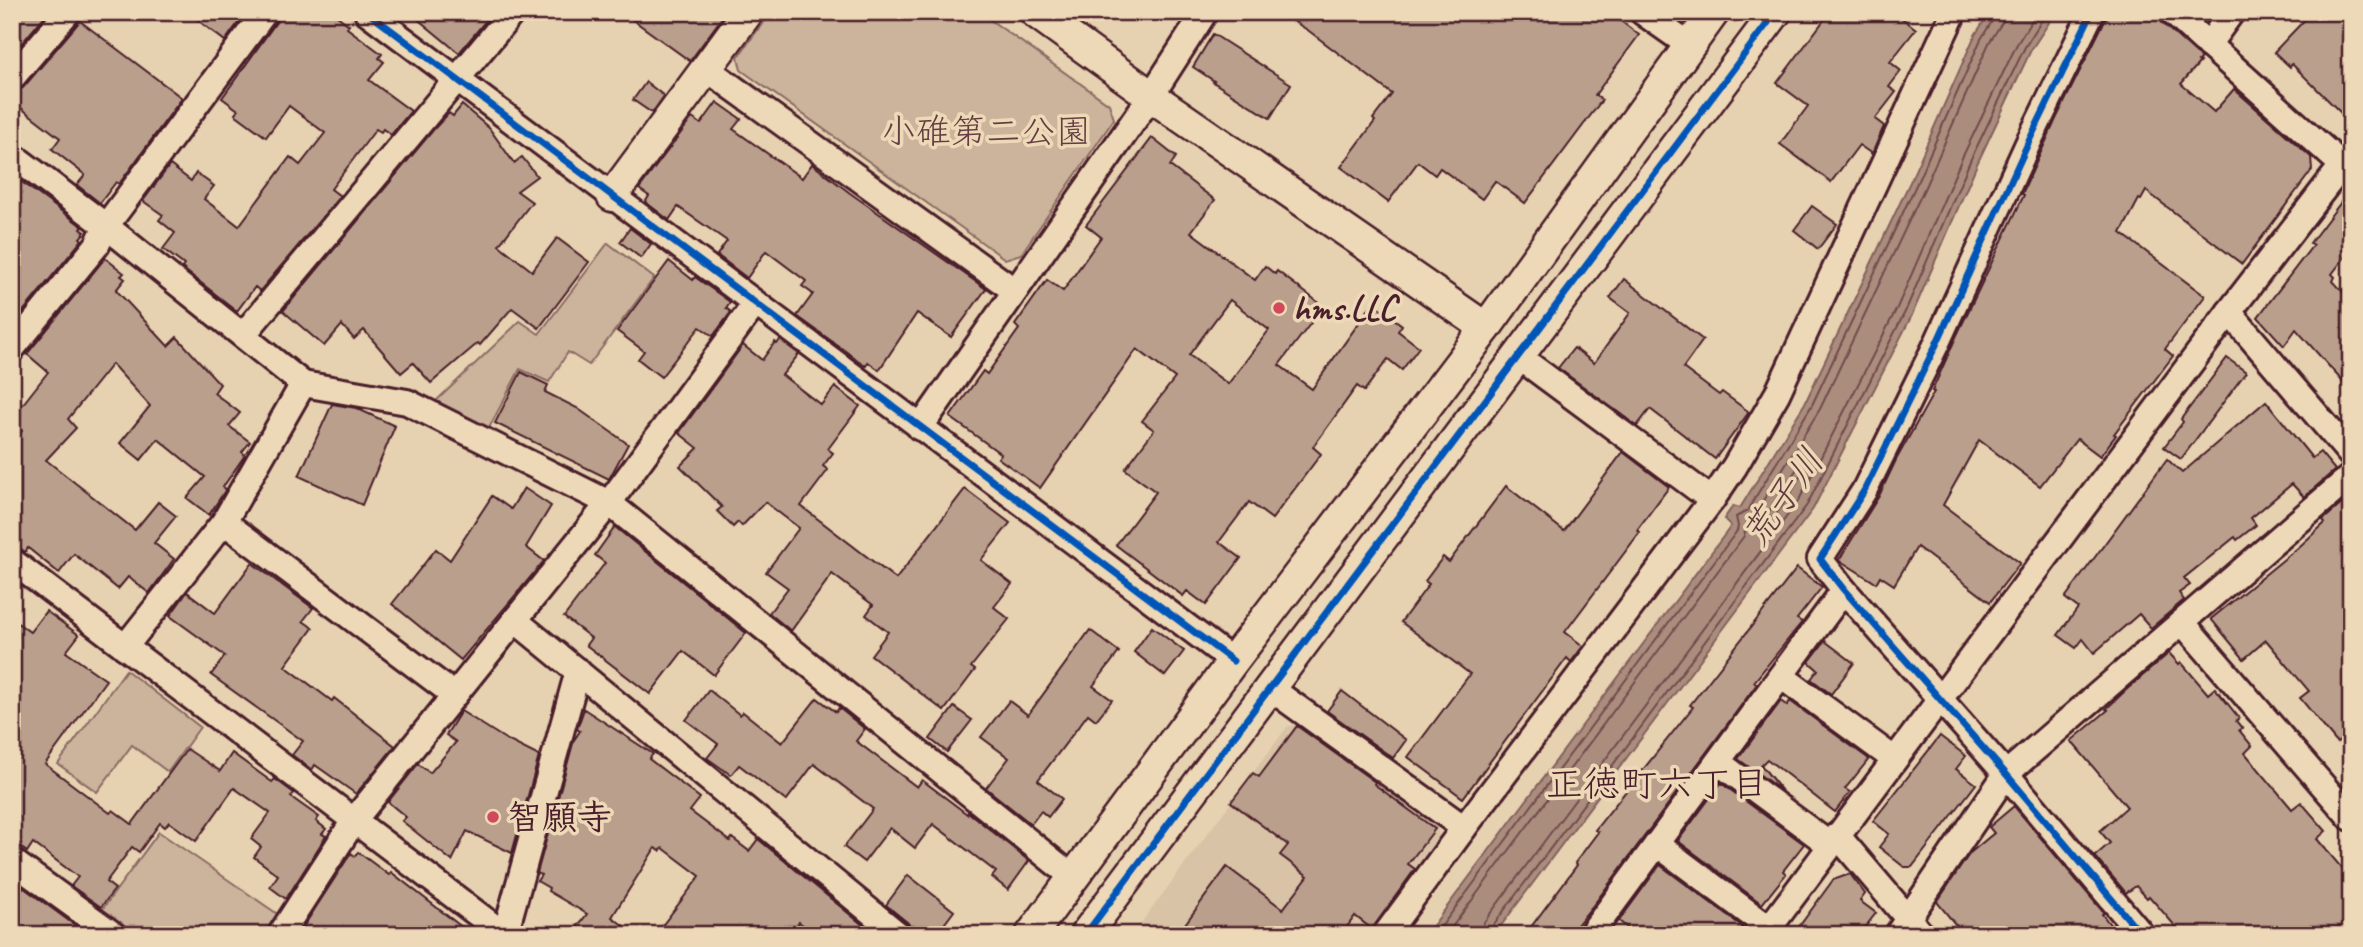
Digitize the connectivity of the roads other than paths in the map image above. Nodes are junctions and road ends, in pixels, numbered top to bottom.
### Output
1 (68, 12) edge
2 (265, 12) edge
3 (367, 12) edge
4 (513, 12) edge
5 (748, 12) edge
6 (1035, 12) edge
7 (1205, 12) edge
8 (1642, 12) edge
9 (1714, 12) edge
10 (1776, 12) edge
11 (1954, 12) edge
12 (2092, 12) edge
13 (2172, 12) edge
14 (2232, 12) edge
15 (2208, 45) junction
16 (1690, 46) junction
17 (706, 69) junction
18 (12, 78) edge
19 (457, 79) junction
20 (1151, 96) junction
21 (12, 155) edge
22 (2348, 164) edge
23 (612, 197) junction
24 (106, 226) junction
25 (1016, 291) junction
26 (755, 304) junction
27 (2230, 312) junction
28 (1486, 328) junction
29 (243, 335) junction
30 (12, 349) edge
31 (1519, 357) junction
32 (303, 384) junction
33 (920, 428) junction
34 (2351, 455) edge
35 (2351, 476) edge
36 (1712, 500) junction
37 (609, 503) junction
38 (224, 522) junction
39 (12, 561) edge
40 (1844, 590) junction
41 (516, 621) junction
42 (2182, 622) junction
43 (125, 647) junction
44 (1233, 661) junction
45 (578, 671) junction
46 (1781, 676) junction
47 (1270, 688) junction
48 (453, 694) junction
49 (1940, 698) junction
50 (1894, 760) junction
51 (1718, 762) junction
52 (2006, 774) junction
53 (2351, 818) edge
54 (355, 819) junction
55 (1464, 828) junction
56 (1834, 840) junction
57 (1657, 844) junction
58 (12, 861) edge
59 (1074, 878) junction
60 (1909, 929) edge
61 (1766, 931) edge
62 (1594, 933) edge
63 (505, 934) edge
64 (114, 935) edge
65 (280, 935) edge
66 (899, 935) edge
67 (1031, 935) edge
68 (1085, 935) edge
69 (1385, 935) edge
70 (2143, 935) edge

1 - 18 street
2 - 24 street
3 - 19 street
4 - 19 street
5 - 17 street
6 - 20 street
7 - 20 street
8 - 16 street
9 - 16 street
10 - 31 street
11 - 36 street
12 - 40 street
13 - 15 street
14 - 15 street
15 - 22 street
16 - 28 street
17 - 23 street
17 - 25 street
19 - 23 street
19 - 29 street
20 - 25 street
20 - 28 street
21 - 24 street
22 - 27 street
23 - 26 street
24 - 29 street
24 - 30 street
25 - 33 street
26 - 33 street
26 - 37 street
27 - 34 street
27 - 49 street
28 - 44 street
29 - 32 street
31 - 36 street
31 - 47 street
32 - 37 street
32 - 38 street
33 - 44 street
35 - 42 street
36 - 55 street
37 - 41 street
37 - 59 street
38 - 43 street
38 - 48 street
39 - 43 street
40 - 46 street
40 - 49 street
41 - 45 street
41 - 48 street
42 - 52 street
42 - 53 street
43 - 54 street
44 - 59 street
45 - 63 street
45 - 66 street
46 - 50 street
46 - 51 street
47 - 55 street
47 - 68 street
48 - 54 street
49 - 50 street
49 - 52 street
50 - 56 street
51 - 56 street
51 - 57 street
52 - 60 street
52 - 70 street
54 - 63 street
54 - 65 street
55 - 69 street
56 - 60 street
56 - 61 street
57 - 61 street
57 - 62 street
58 - 64 street
59 - 67 street

